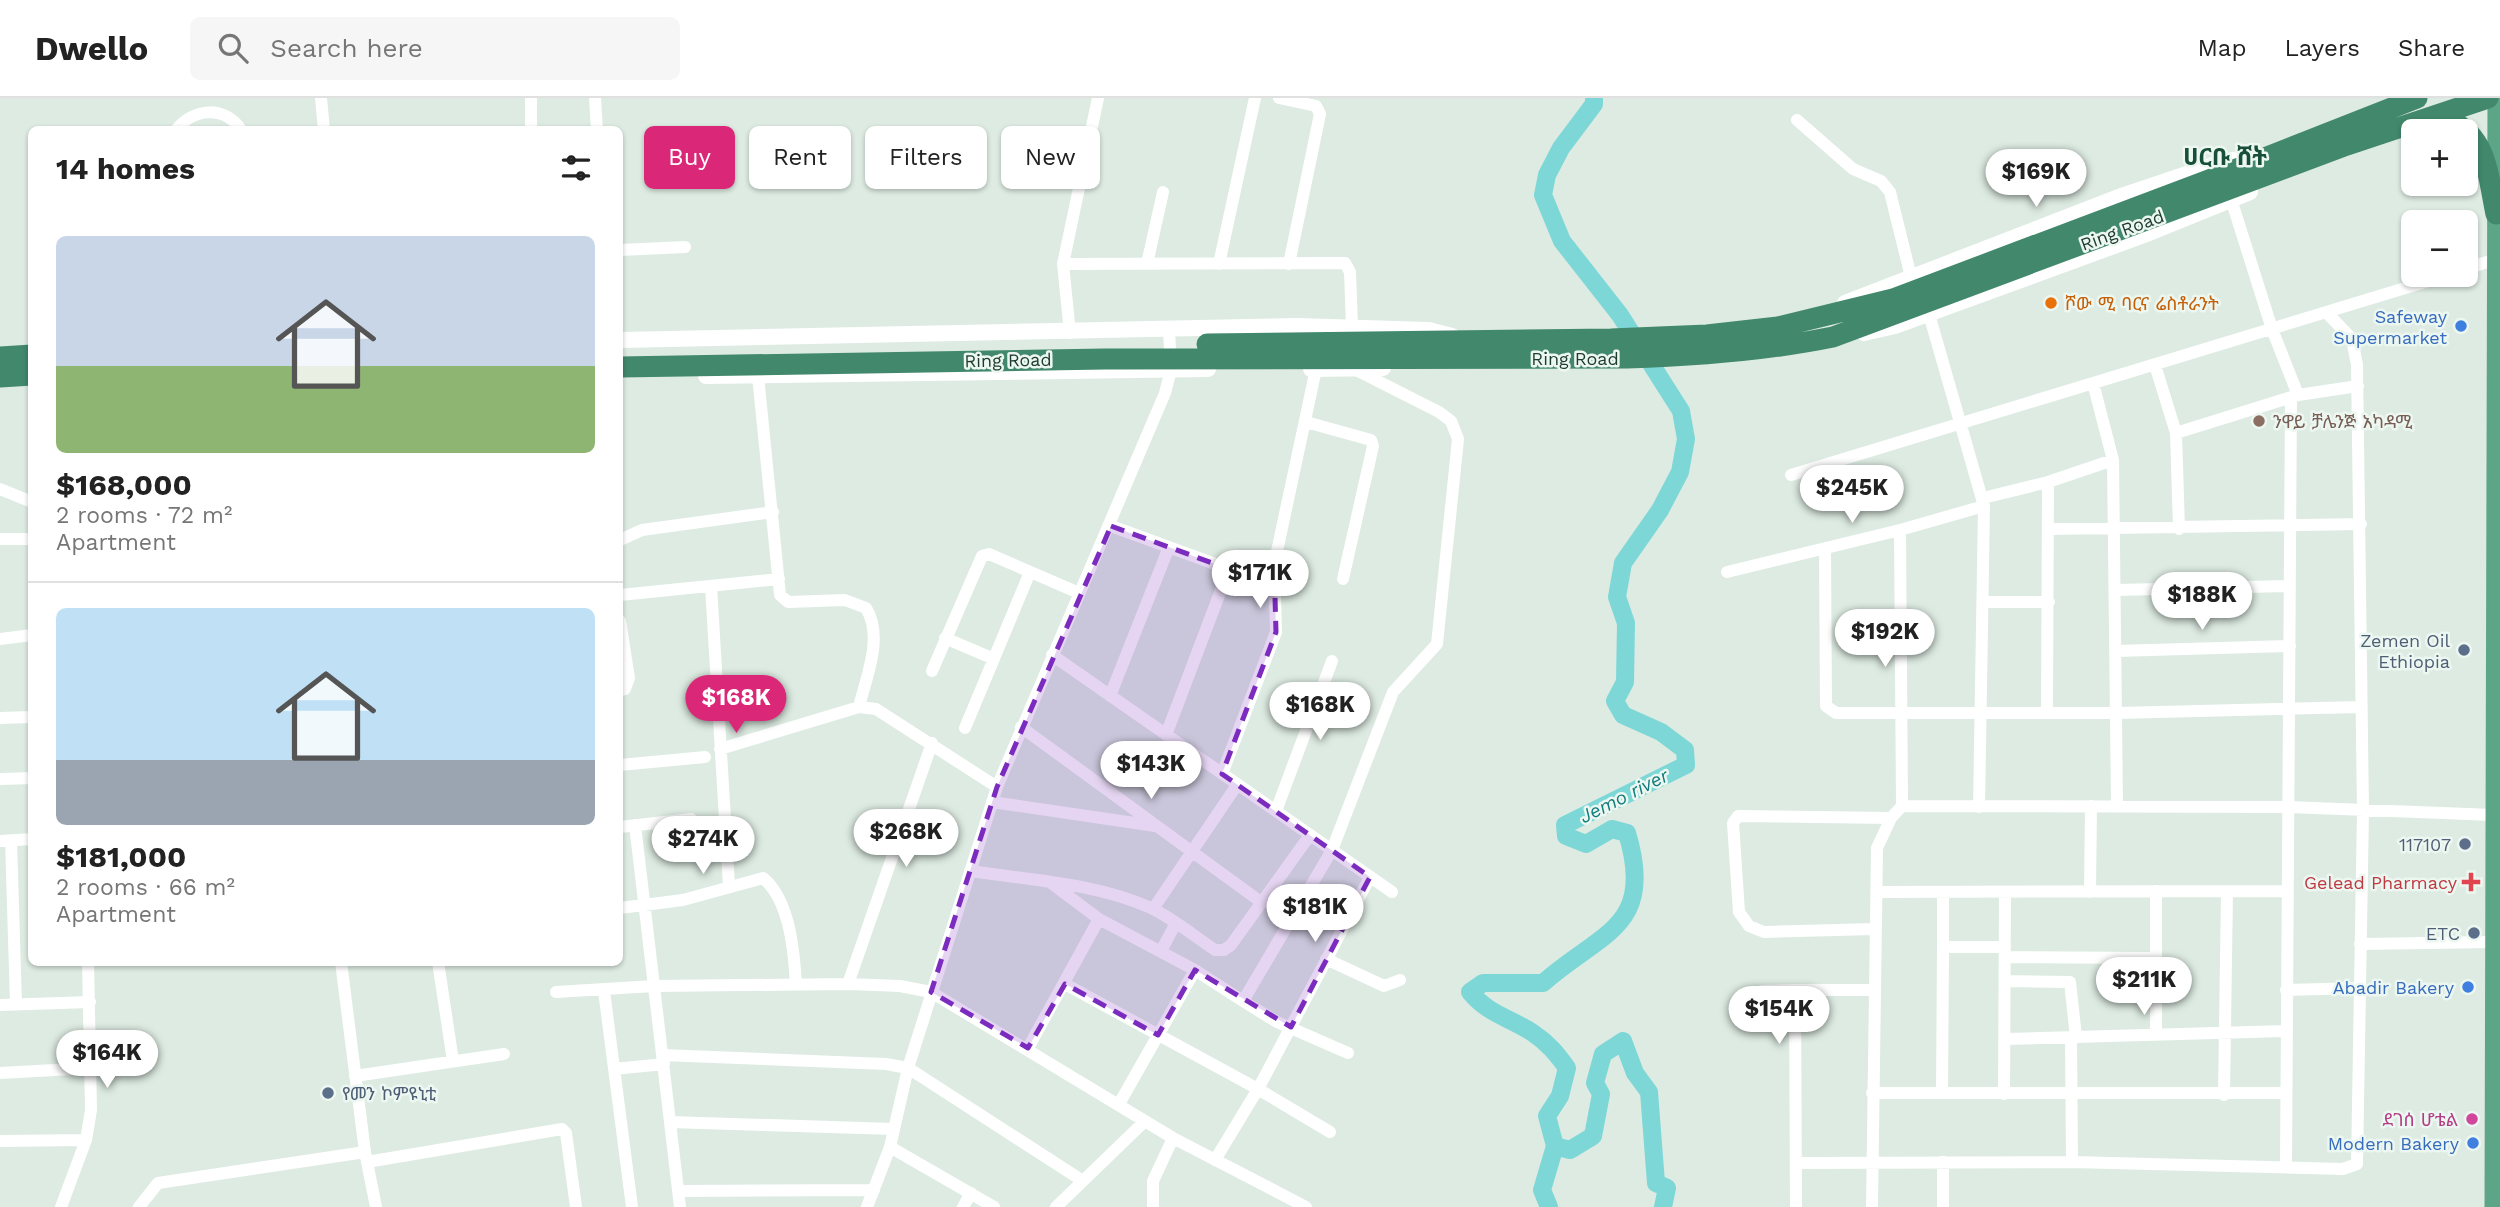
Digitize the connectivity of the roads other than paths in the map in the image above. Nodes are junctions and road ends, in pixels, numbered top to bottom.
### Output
1 (203, 98) edge
2 (321, 98) edge
3 (531, 98) edge
4 (595, 98) edge
5 (1098, 98) edge
6 (1255, 98) edge
7 (1279, 98) edge
8 (2417, 98) edge
9 (2488, 98) edge
10 (2497, 98) edge
11 (204, 112) junction
12 (2439, 116) junction
13 (1797, 120) dead end
14 (180, 126) edge
15 (237, 126) edge
16 (324, 126) edge
17 (531, 126) edge
18 (597, 126) edge
19 (2267, 166) junction
20 (1163, 192) dead end
21 (2231, 200) junction
22 (2496, 214) junction
23 (685, 247) dead end
24 (623, 250) edge
25 (2496, 259) junction
26 (1063, 264) junction
27 (1147, 264) junction
28 (1219, 264) junction
29 (1289, 264) junction
30 (2478, 265) edge
31 (1911, 277) junction
32 (2410, 287) edge
33 (2327, 313) junction
34 (1929, 314) junction
35 (1822, 318) junction
36 (1352, 326) junction
37 (2273, 329) junction
38 (1070, 332) junction
39 (1833, 337) junction
40 (623, 340) edge
41 (1462, 349) junction
42 (1170, 351) junction
43 (623, 352) edge
44 (28, 355) edge
45 (0, 357) edge
46 (2155, 365) junction
47 (623, 367) edge
48 (1316, 369) junction
49 (1355, 369) junction
50 (28, 375) edge
51 (623, 376) edge
52 (758, 376) junction
53 (0, 377) edge
54 (2093, 383) junction
55 (2357, 386) junction
56 (2294, 396) junction
57 (1306, 422) junction
58 (1962, 422) junction
59 (2176, 433) junction
60 (2113, 460) junction
61 (1791, 475) dead end
62 (2048, 482) junction
63 (0, 489) edge
64 (28, 500) edge
65 (1983, 502) junction
66 (773, 512) junction
67 (2361, 524) junction
68 (2289, 525) junction
69 (1111, 526) junction
70 (2115, 529) junction
71 (2179, 529) junction
72 (1900, 530) junction
73 (2049, 530) junction
74 (0, 539) edge
75 (28, 539) edge
76 (623, 539) edge
77 (1169, 547) junction
78 (1825, 549) junction
79 (1229, 569) junction
80 (1030, 572) junction
81 (1727, 572) dead end
82 (779, 579) junction
83 (1343, 579) dead end
84 (1270, 584) junction
85 (711, 586) junction
86 (2288, 586) junction
87 (2116, 590) junction
88 (1079, 593) junction
89 (623, 595) edge
90 (1983, 602) junction
91 (2049, 602) junction
92 (28, 636) edge
93 (945, 638) junction
94 (0, 639) edge
95 (623, 640) edge
96 (2290, 646) junction
97 (2116, 651) junction
98 (1052, 655) junction
99 (994, 659) junction
100 (1332, 662) dead end
101 (932, 671) dead end
102 (623, 689) edge
103 (1110, 696) junction
104 (859, 707) junction
105 (2290, 708) junction
106 (2361, 708) junction
107 (1980, 713) junction
108 (2047, 713) junction
109 (2118, 713) junction
110 (1901, 714) junction
111 (28, 717) edge
112 (0, 718) edge
113 (1021, 727) junction
114 (965, 728) dead end
115 (1167, 735) junction
116 (932, 743) junction
117 (720, 749) junction
118 (705, 757) dead end
119 (623, 765) edge
120 (1222, 774) junction
121 (28, 778) edge
122 (0, 779) edge
123 (1237, 785) junction
124 (997, 787) junction
125 (992, 802) junction
126 (2117, 805) junction
127 (1902, 806) junction
128 (2091, 806) junction
129 (1979, 807) junction
130 (2289, 807) junction
131 (2362, 810) junction
132 (1276, 811) junction
133 (2496, 815) edge
134 (691, 818) dead end
135 (1891, 818) junction
136 (635, 825) junction
137 (1157, 826) junction
138 (623, 827) edge
139 (1310, 835) junction
140 (28, 839) edge
141 (6, 841) edge
142 (1332, 850) junction
143 (1192, 852) junction
144 (970, 871) junction
145 (1370, 877) junction
146 (1052, 883) junction
147 (729, 886) junction
148 (2156, 891) junction
149 (2288, 891) junction
150 (1392, 892) dead end
151 (1877, 892) junction
152 (1943, 892) junction
153 (2005, 892) junction
154 (2090, 892) junction
155 (2227, 892) junction
156 (14, 902) junction
157 (1261, 902) junction
158 (0, 903) edge
159 (645, 904) junction
160 (623, 908) edge
161 (1153, 909) junction
162 (1099, 919) junction
163 (1176, 923) junction
164 (1875, 929) junction
165 (2494, 942) junction
166 (2360, 944) junction
167 (1943, 947) junction
168 (1161, 951) junction
169 (2005, 952) junction
170 (2156, 958) junction
171 (1326, 959) junction
172 (88, 966) edge
173 (341, 966) edge
174 (439, 966) edge
175 (1195, 970) junction
176 (1400, 980) dead end
177 (2005, 981) junction
178 (796, 984) junction
179 (848, 984) junction
180 (1065, 984) junction
181 (654, 986) junction
182 (2360, 988) junction
183 (1795, 990) junction
184 (1874, 990) junction
185 (2286, 990) junction
186 (604, 991) junction
187 (1762, 991) dead end
188 (556, 992) dead end
189 (931, 992) junction
190 (1243, 1001) junction
191 (90, 1002) junction
192 (16, 1004) junction
193 (0, 1005) edge
194 (1291, 1027) junction
195 (2224, 1031) junction
196 (2284, 1031) junction
197 (2156, 1033) junction
198 (1158, 1035) junction
199 (2073, 1037) junction
200 (2005, 1039) junction
201 (1028, 1048) junction
202 (1348, 1053) dead end
203 (504, 1054) dead end
204 (663, 1059) junction
205 (453, 1061) junction
206 (91, 1068) junction
207 (908, 1068) junction
208 (614, 1069) junction
209 (0, 1073) edge
210 (355, 1076) junction
211 (1258, 1089) junction
212 (1872, 1093) junction
213 (1942, 1093) junction
214 (2284, 1093) junction
215 (2004, 1094) junction
216 (2070, 1095) junction
217 (2224, 1095) junction
218 (1119, 1104) junction
219 (1145, 1121) junction
220 (670, 1122) junction
221 (894, 1129) junction
222 (1330, 1132) dead end
223 (1173, 1138) junction
224 (86, 1139) junction
225 (0, 1141) edge
226 (890, 1147) junction
227 (366, 1157) junction
228 (1215, 1160) junction
229 (1943, 1162) junction
230 (2072, 1162) junction
231 (1797, 1163) junction
232 (1872, 1163) junction
233 (2286, 1166) junction
234 (1083, 1181) junction
235 (874, 1190) junction
236 (678, 1191) junction
237 (971, 1192) junction
238 (61, 1207) edge
239 (138, 1207) edge
240 (376, 1207) edge
241 (576, 1207) edge
242 (632, 1207) edge
243 (680, 1207) edge
244 (867, 1207) edge
245 (963, 1207) edge
246 (994, 1207) edge
247 (1056, 1207) edge
248 (1153, 1207) edge
249 (1306, 1207) edge
250 (1796, 1207) edge
251 (1872, 1207) edge
252 (1943, 1207) edge
253 (2494, 1207) edge

1 - 11 street
2 - 16 street
3 - 17 street
4 - 18 street
5 - 26 street
6 - 28 street
7 - 29 street
8 - 19 highway, Ring Road
9 - 12 highway, Ring Road
10 - 22 main road
11 - 14 street
11 - 15 street
12 - 19 highway, Ring Road
12 - 22 highway
13 - 31 street
19 - 21 street
19 - 31 street
19 - 35 highway, Ring Road
19 - 39 highway, Ring Road
20 - 27 street
21 - 34 street
21 - 37 street
22 - 25 main road
23 - 24 street
25 - 30 street
25 - 133 main road
26 - 27 street
26 - 38 street
27 - 28 street
28 - 29 street
29 - 36 street
31 - 35 street
32 - 33 street
33 - 37 street
33 - 55 street
34 - 39 street
34 - 58 street
35 - 41 highway, Ring Road
36 - 41 street
36 - 42 street
37 - 46 street
37 - 56 street
38 - 40 street
38 - 42 street
39 - 41 highway, Ring Road
41 - 42 highway, Ring Road
41 - 49 street
42 - 43 highway, Ring Road
42 - 47 highway, Ring Road
42 - 48 street
42 - 52 street
42 - 69 street
44 - 45 highway
46 - 54 street
46 - 59 street
48 - 49 street
48 - 57 street
49 - 142 street
50 - 53 highway
51 - 52 street
52 - 66 street
54 - 58 street
54 - 60 street
55 - 56 street
55 - 67 street
56 - 59 street
56 - 68 street
57 - 83 street
57 - 84 street
58 - 61 street
58 - 65 street
59 - 71 street
60 - 62 street
60 - 70 street
62 - 65 street
62 - 73 street
63 - 64 street
65 - 72 street
65 - 90 street
66 - 76 street
66 - 82 street
67 - 68 street
67 - 106 street
68 - 71 street
68 - 86 street
69 - 77 street
69 - 88 street
70 - 71 street
70 - 73 street
70 - 87 street
72 - 78 street
72 - 110 street
73 - 91 street
74 - 75 street
77 - 79 street
77 - 103 street
78 - 81 street
78 - 110 street
79 - 84 street
79 - 115 street
80 - 88 street
80 - 93 street
80 - 99 street
82 - 85 street
82 - 104 street
84 - 120 street
85 - 89 street
85 - 117 street
86 - 87 street
86 - 96 street
87 - 97 street
88 - 98 street
90 - 91 street
90 - 107 street
91 - 108 street
92 - 94 street
93 - 99 street
93 - 101 street
95 - 102 street
96 - 97 street
96 - 105 street
97 - 109 street
98 - 103 street
98 - 113 street
99 - 114 street
100 - 132 street
103 - 115 street
104 - 116 street
104 - 117 street
105 - 106 street
105 - 109 street
105 - 130 street
106 - 131 street
107 - 108 street
107 - 110 street
107 - 129 street
108 - 109 street
109 - 126 street
110 - 127 street
111 - 112 street
113 - 124 street
113 - 137 street
115 - 120 street
116 - 124 street
116 - 179 street
117 - 147 street
118 - 119 street
120 - 123 street
121 - 122 street
123 - 132 street
123 - 143 street
124 - 125 street
125 - 137 street
125 - 144 street
126 - 128 street
126 - 130 street
127 - 129 street
127 - 135 street
128 - 129 street
128 - 154 street
130 - 131 street
130 - 149 street
131 - 133 street
131 - 166 street
132 - 139 street
133 - 165 main road
134 - 136 street
135 - 151 street
135 - 164 street
136 - 138 street
136 - 159 street
137 - 143 street
139 - 142 street
139 - 157 street
140 - 141 street
141 - 156 street
142 - 145 street
142 - 190 street
143 - 157 street
143 - 161 street
144 - 146 street
144 - 189 street
145 - 150 street
145 - 171 street
146 - 161 street
146 - 162 street
147 - 159 street
147 - 178 street
148 - 154 street
148 - 155 street
148 - 170 street
149 - 155 street
149 - 185 street
151 - 152 street
151 - 164 street
152 - 153 street
152 - 167 street
153 - 154 street
153 - 169 street
155 - 195 street
156 - 158 street
156 - 192 street
157 - 163 street
159 - 160 street
159 - 181 street
161 - 163 street
162 - 168 street
162 - 180 street
163 - 168 street
164 - 184 street
165 - 166 street
165 - 253 main road
166 - 182 street
167 - 169 street
167 - 213 street
168 - 175 street
169 - 170 street
169 - 177 street
170 - 197 street
171 - 176 street
171 - 194 street
172 - 191 street
173 - 210 street
174 - 205 street
175 - 190 street
175 - 198 street
177 - 199 street
177 - 200 street
178 - 179 street
178 - 181 street
179 - 189 street
180 - 198 street
180 - 201 street
181 - 186 street
181 - 204 street
182 - 185 street
182 - 233 street
183 - 184 street
183 - 187 street
183 - 231 street
184 - 212 street
185 - 196 street
186 - 188 street
186 - 208 street
189 - 201 street
189 - 207 street
190 - 194 street
191 - 192 street
191 - 206 street
192 - 193 street
194 - 202 street
194 - 211 street
195 - 196 street
195 - 197 street
195 - 217 street
196 - 214 street
197 - 199 street
198 - 211 street
198 - 218 street
199 - 200 street
199 - 216 street
200 - 215 street
201 - 218 street
203 - 205 street
204 - 207 street
204 - 208 street
204 - 220 street
205 - 210 street
206 - 209 street
206 - 224 street
207 - 221 street
207 - 234 street
208 - 242 street
210 - 227 street
211 - 222 street
211 - 228 street
212 - 213 street
212 - 232 street
213 - 215 street
214 - 217 street
214 - 233 street
215 - 216 street
216 - 217 street
216 - 230 street
218 - 219 street
219 - 223 street
219 - 234 street
220 - 221 street
220 - 236 street
221 - 226 street
223 - 228 street
223 - 248 street
224 - 225 street
224 - 238 street
226 - 235 street
226 - 237 street
227 - 239 street
227 - 240 street
227 - 241 street
228 - 249 street
229 - 230 street
229 - 232 street
229 - 252 street
230 - 233 street
231 - 232 street
231 - 250 street
232 - 251 street
234 - 247 street
235 - 236 street
235 - 244 street
236 - 243 street
237 - 245 street
237 - 246 street

